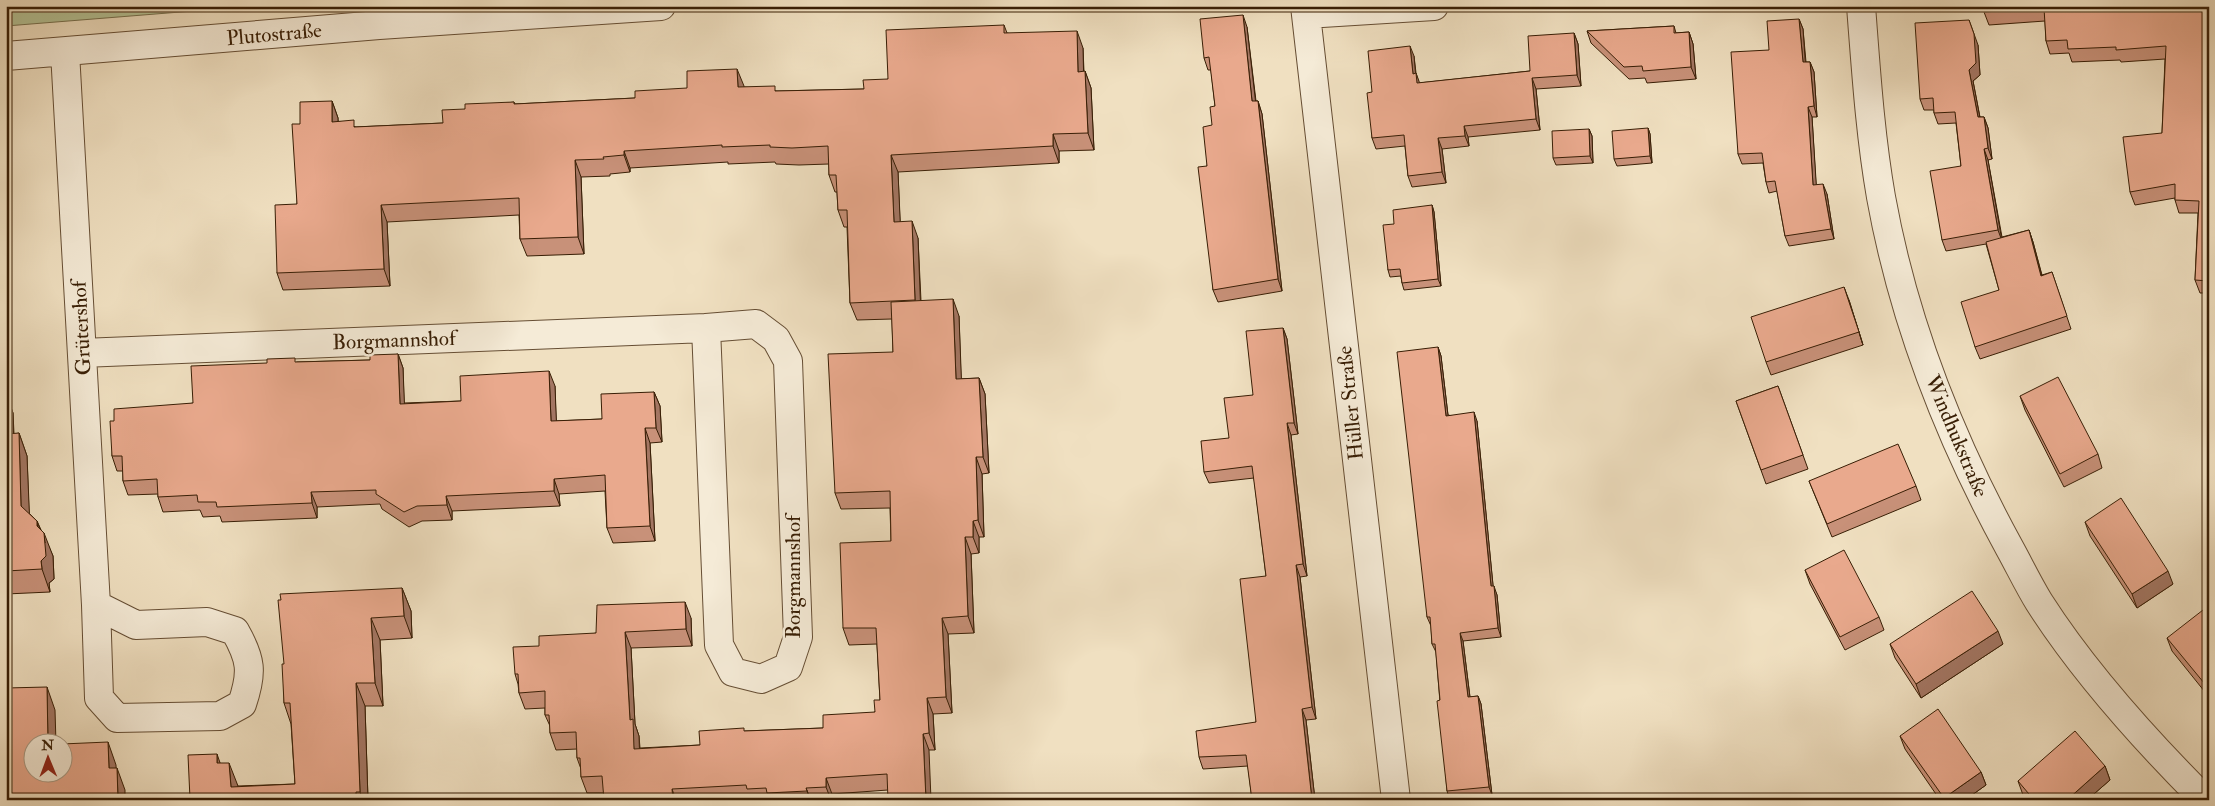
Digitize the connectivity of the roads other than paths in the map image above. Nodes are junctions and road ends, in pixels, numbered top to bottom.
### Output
1 (661, 6) edge
2 (1434, 6) edge
3 (1861, 6) edge
4 (1306, 10) edge
5 (65, 52) junction
6 (6, 56) edge
7 (706, 328) junction
8 (82, 353) junction
9 (96, 605) junction
10 (1396, 800) edge
11 (2205, 800) edge

1 - 5 street, Plutostraße
2 - 4 street
3 - 11 street, Windhukstraße
4 - 10 street, Hüller Straße
5 - 6 street, Plutostraße
5 - 8 street, Grütershof
7 - 7 street, Borgmannshof
7 - 8 street, Borgmannshof
8 - 9 street, Grütershof
9 - 9 street, Grütershof

